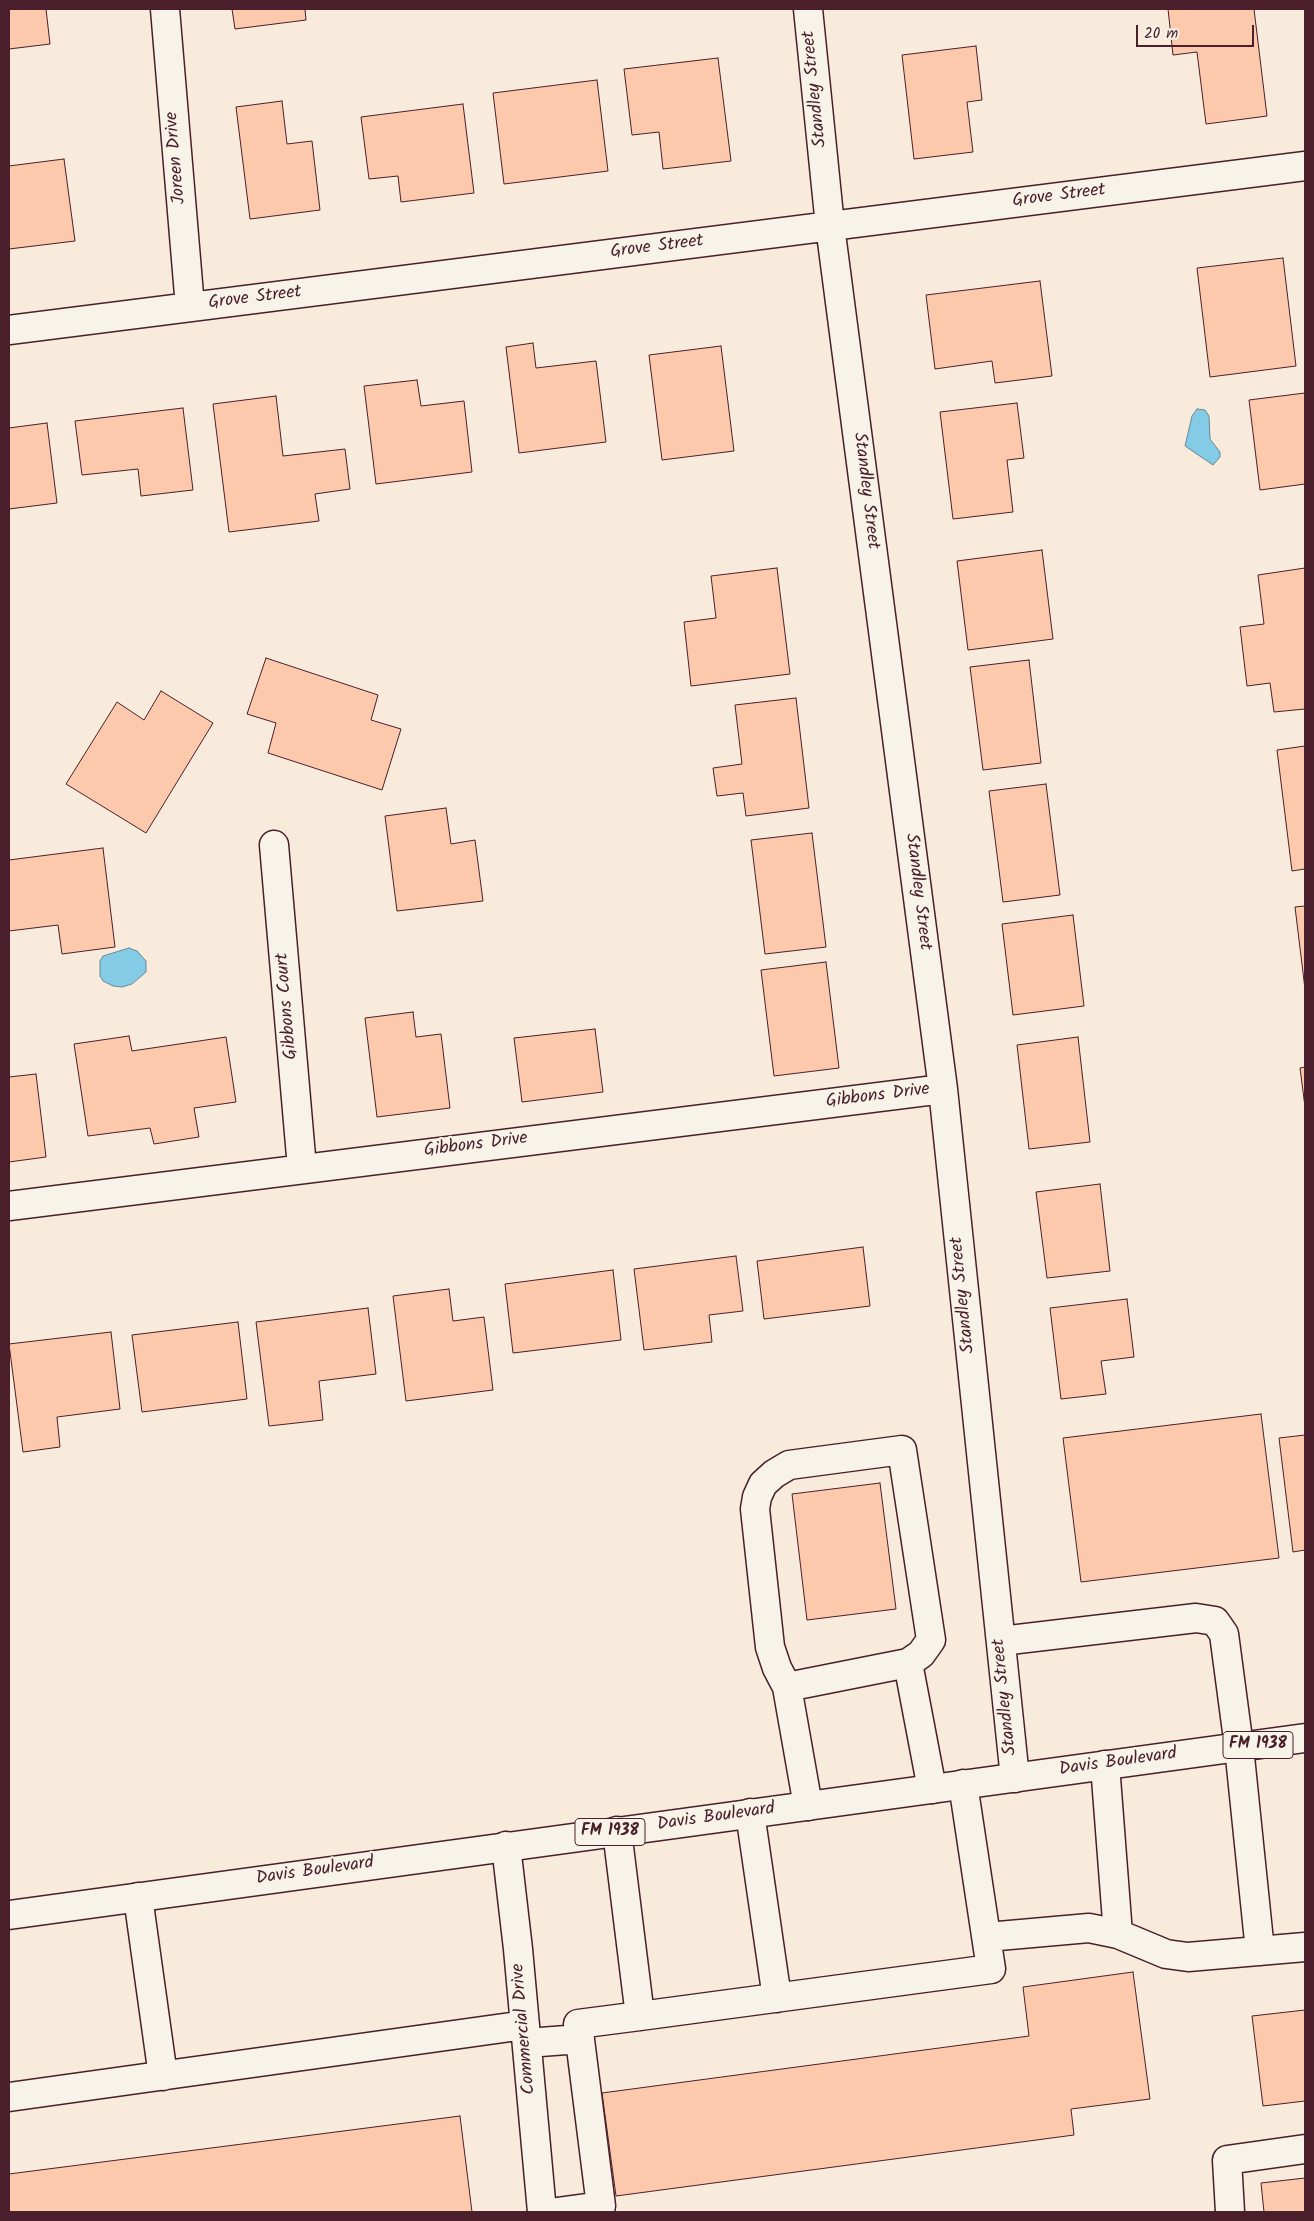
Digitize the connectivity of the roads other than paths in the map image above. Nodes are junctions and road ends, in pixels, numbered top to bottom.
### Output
1 (165, 9) edge
2 (808, 9) edge
3 (1305, 166) edge
4 (830, 226) junction
5 (190, 307) junction
6 (9, 330) edge
7 (274, 845) dead end
8 (943, 1089) junction
9 (302, 1168) junction
10 (9, 1206) edge
11 (1001, 1640) junction
12 (908, 1663) junction
13 (787, 1687) junction
14 (1305, 1738) edge
15 (1239, 1747) junction
16 (1105, 1765) junction
17 (1015, 1778) junction
18 (964, 1784) junction
19 (932, 1789) junction
20 (808, 1806) junction
21 (750, 1813) junction
22 (617, 1831) junction
23 (506, 1846) junction
24 (138, 1897) junction
25 (9, 1915) edge
26 (1118, 1934) junction
27 (987, 1938) junction
28 (1305, 1947) edge
29 (1260, 1951) junction
30 (776, 1998) junction
31 (640, 2016) junction
32 (526, 2034) junction
33 (580, 2039) junction
34 (162, 2076) junction
35 (9, 2097) edge
36 (1305, 2148) edge
37 (542, 2212) edge
38 (557, 2212) edge
39 (1230, 2212) edge

1 - 5 street, Joreen Drive
2 - 4 street, Standley Street
3 - 4 street, Grove Street
4 - 5 street, Grove Street
4 - 8 street, Standley Street
5 - 6 street, Grove Street
7 - 9 street, Gibbons Court
8 - 9 street, Gibbons Drive
8 - 11 street, Standley Street
9 - 10 street, Gibbons Drive
11 - 15 street
11 - 17 street, Standley Street
12 - 13 street
12 - 13 street
12 - 19 street
13 - 20 street
14 - 15 street, Davis Boulevard / FM 1938
15 - 16 street, Davis Boulevard / FM 1938
15 - 29 street
16 - 17 street, Davis Boulevard / FM 1938
16 - 26 street
17 - 18 street, Davis Boulevard / FM 1938
18 - 19 street, Davis Boulevard / FM 1938
18 - 27 street
19 - 20 street, Davis Boulevard / FM 1938
20 - 21 street, Davis Boulevard / FM 1938
21 - 22 street, Davis Boulevard / FM 1938
21 - 30 street
22 - 23 street, Davis Boulevard / FM 1938
22 - 31 street
23 - 24 street, Davis Boulevard / FM 1938
23 - 32 street, Commercial Drive
24 - 25 street, Davis Boulevard / FM 1938
24 - 34 street
26 - 27 street
26 - 29 street
27 - 30 street
28 - 29 street
30 - 31 street
31 - 33 street
32 - 33 street
32 - 34 street
32 - 37 street, Commercial Drive
33 - 38 street
34 - 35 street
36 - 39 street

